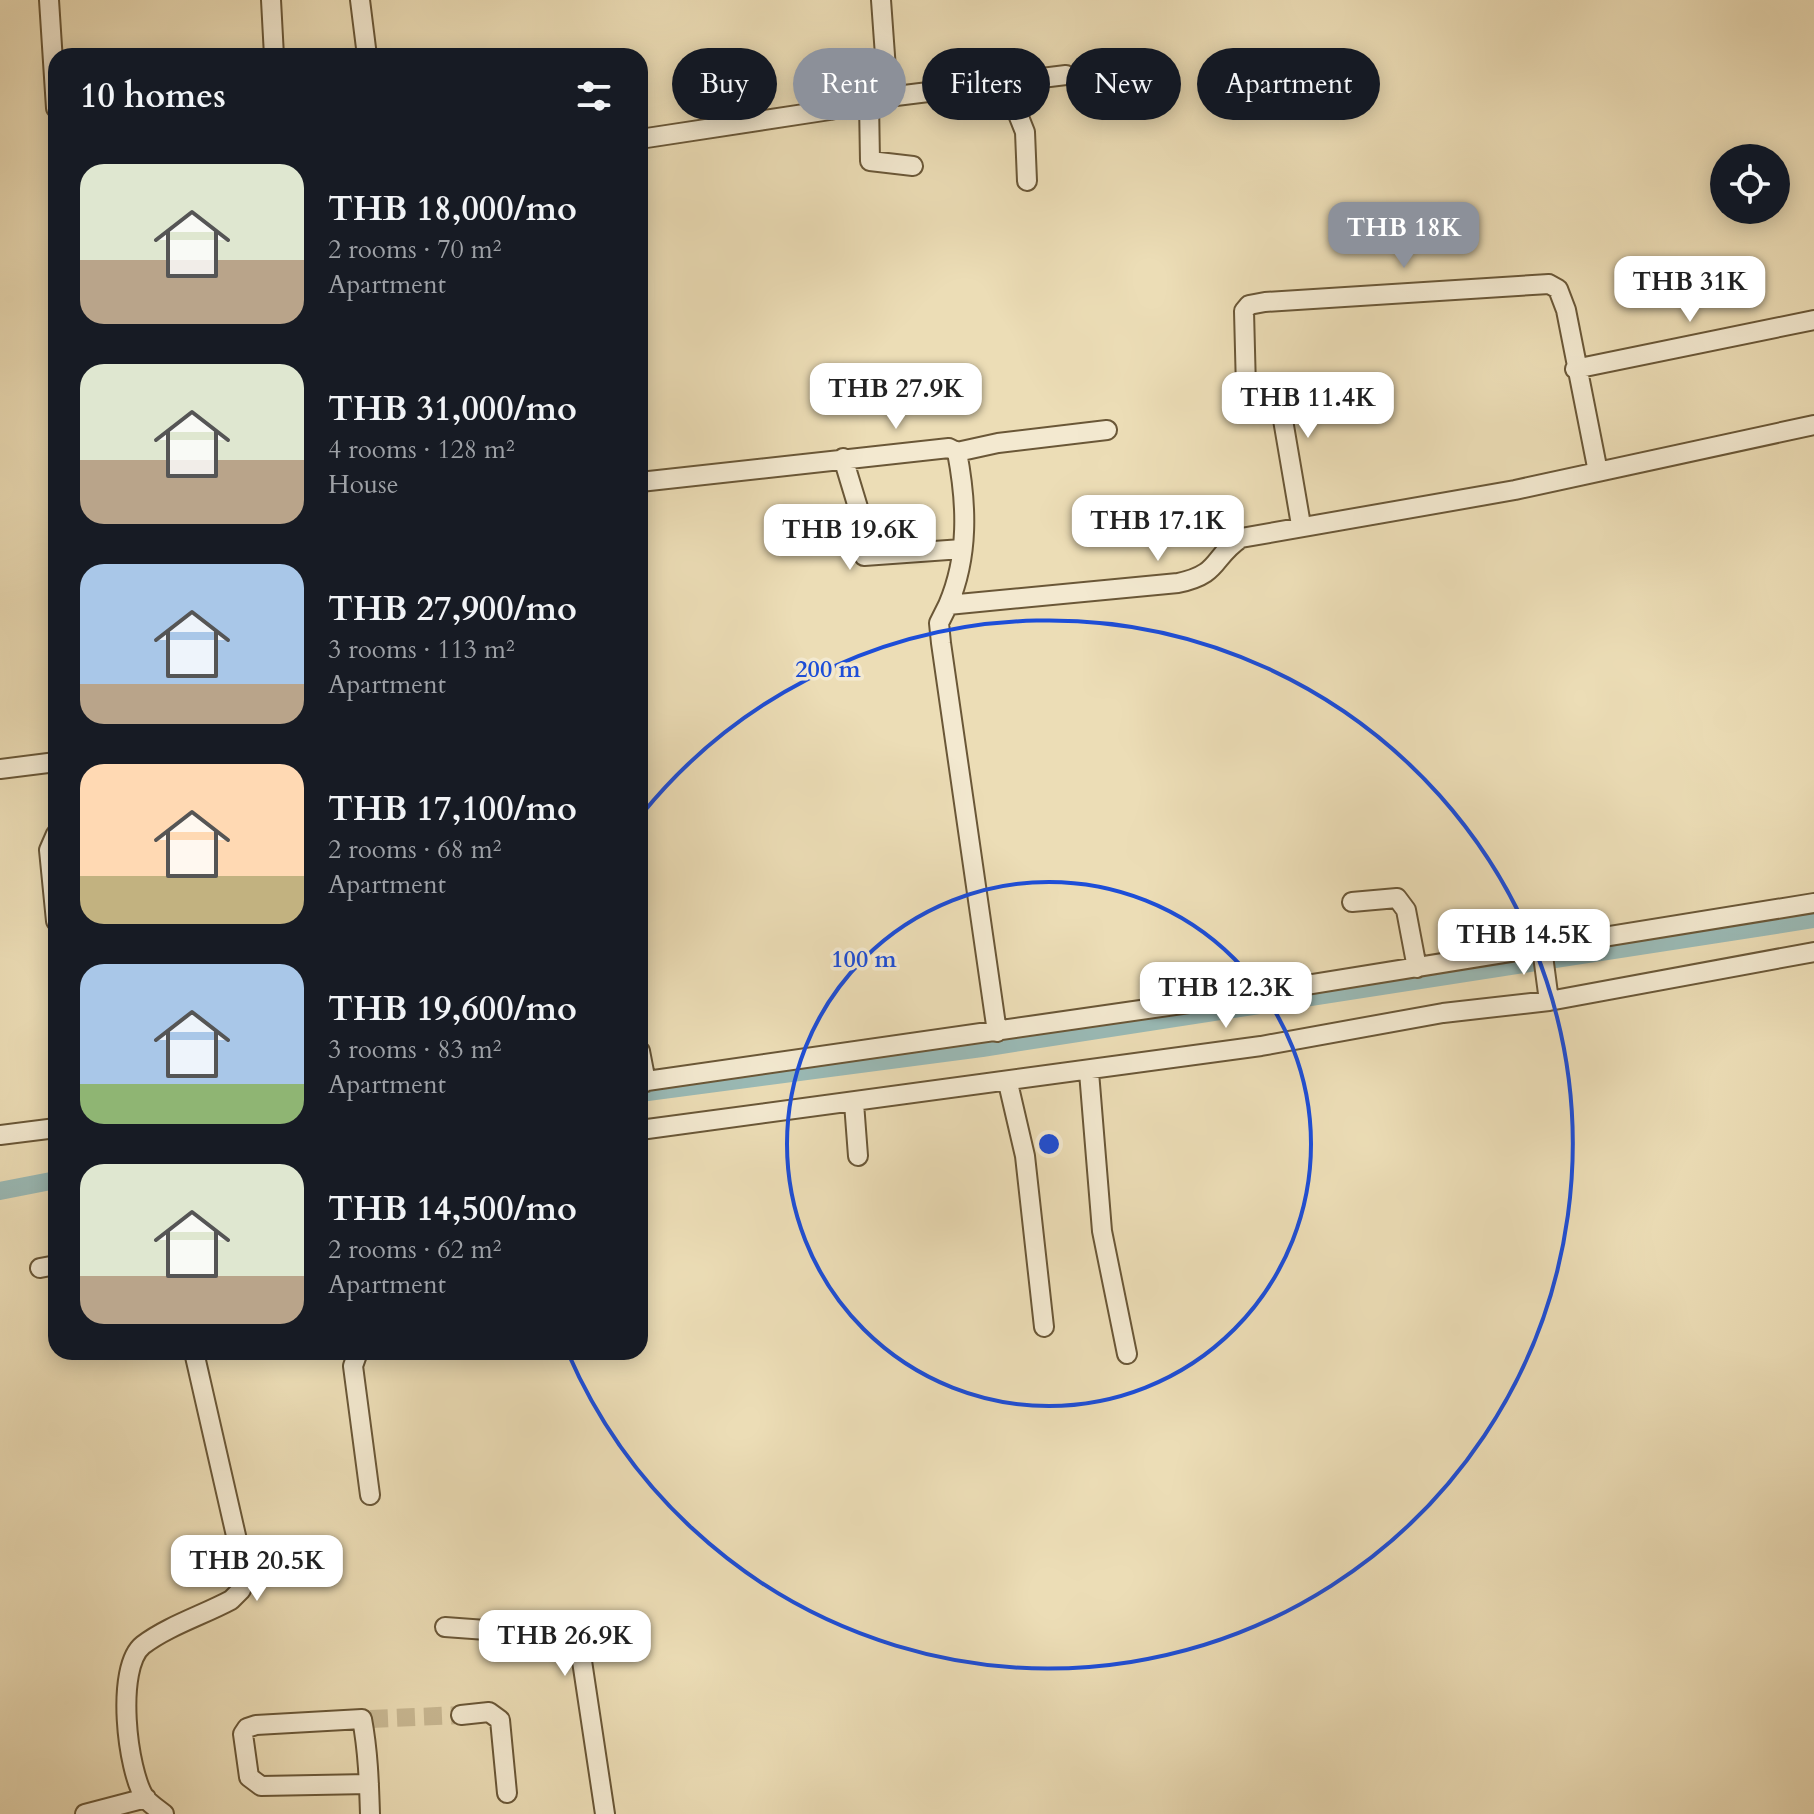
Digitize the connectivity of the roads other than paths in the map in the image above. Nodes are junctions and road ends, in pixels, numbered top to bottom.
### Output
1 (49, 0) edge
2 (271, 0) edge
3 (360, 0) edge
4 (881, 0) edge
5 (52, 48) edge
6 (274, 48) edge
7 (366, 48) edge
8 (880, 48) edge
9 (1066, 75) dead end
10 (1050, 77) edge
11 (793, 113) edge
12 (875, 120) edge
13 (1020, 120) edge
14 (648, 138) edge
15 (913, 166) dead end
16 (1027, 181) dead end
17 (1814, 320) edge
18 (1575, 369) junction
19 (1814, 425) edge
20 (1107, 430) dead end
21 (957, 452) junction
22 (843, 458) junction
23 (1598, 472) junction
24 (648, 481) edge
25 (1301, 525) junction
26 (962, 549) junction
27 (948, 605) junction
28 (48, 763) edge
29 (0, 769) edge
30 (1352, 902) dead end
31 (1814, 903) edge
32 (1543, 951) junction
33 (1814, 952) edge
34 (1417, 968) junction
35 (1548, 998) junction
36 (997, 1032) junction
37 (1089, 1072) junction
38 (648, 1081) edge
39 (1008, 1083) junction
40 (854, 1103) junction
41 (48, 1129) edge
42 (648, 1129) edge
43 (0, 1135) edge
44 (858, 1156) dead end
45 (1044, 1327) dead end
46 (1127, 1354) dead end
47 (196, 1360) edge
48 (355, 1360) edge
49 (370, 1495) dead end
50 (445, 1627) dead end
51 (461, 1715) tunnel mouth
52 (369, 1784) junction
53 (507, 1793) dead end
54 (146, 1798) junction
55 (85, 1814) edge
56 (164, 1814) edge
57 (370, 1814) edge
58 (605, 1814) edge

1 - 5 street
2 - 6 street
3 - 7 street
4 - 8 street
9 - 10 street
11 - 14 street
12 - 15 street
13 - 16 street
17 - 18 street
18 - 23 street
18 - 25 street
19 - 23 street
20 - 21 street
21 - 22 street
21 - 26 street
22 - 24 street
22 - 26 street
23 - 25 street
25 - 27 street
26 - 27 street
27 - 36 street
28 - 29 street
30 - 34 street
31 - 32 street
32 - 34 street
32 - 35 street
33 - 35 street
34 - 36 street
35 - 37 street
36 - 38 street
37 - 39 street
37 - 46 street
39 - 40 street
39 - 45 street
40 - 42 street
40 - 44 street
41 - 43 street
47 - 54 street
48 - 49 street
50 - 58 street
51 - 53 street
52 - 52 street
52 - 57 street
54 - 55 street
54 - 56 street

